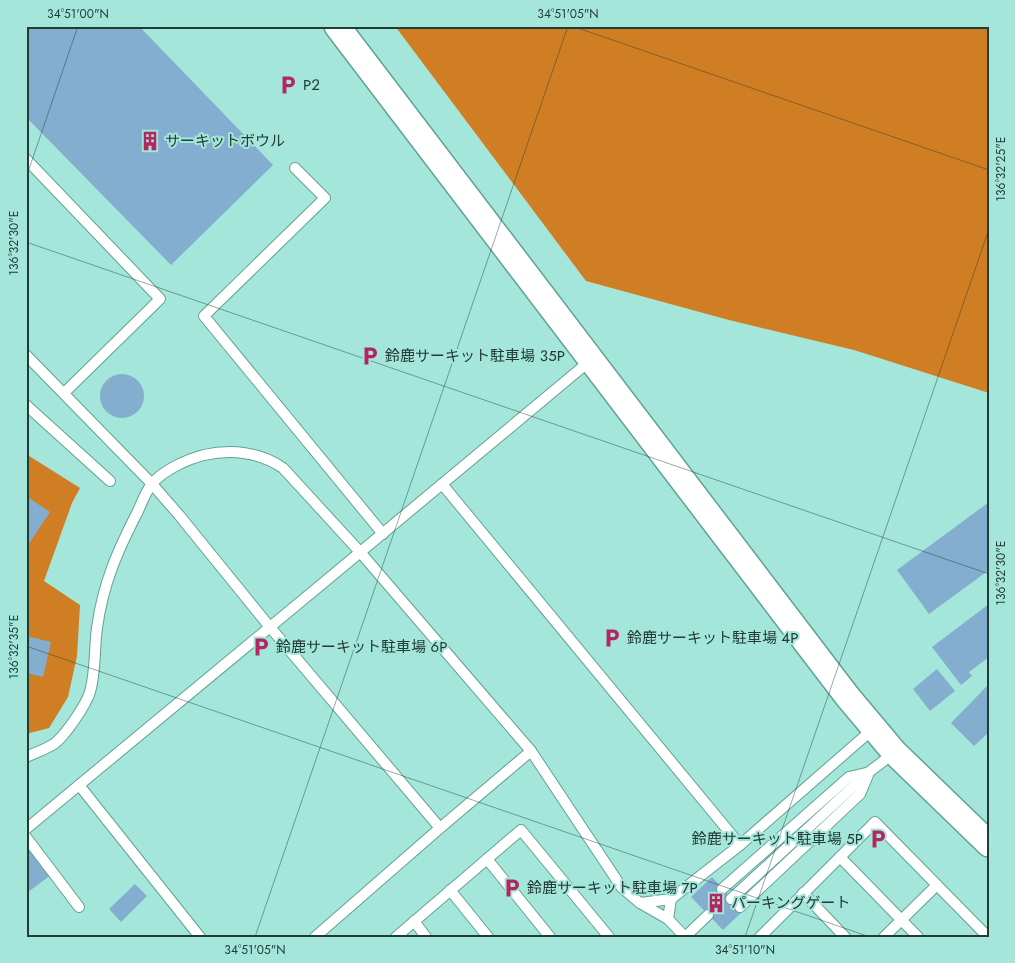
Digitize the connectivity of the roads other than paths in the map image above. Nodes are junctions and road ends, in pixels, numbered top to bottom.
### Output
1 (336, 26) edge
2 (26, 159) edge
3 (295, 168) dead end
4 (26, 355) edge
5 (591, 360) junction
6 (64, 393) junction
7 (26, 405) edge
8 (110, 481) dead end
9 (152, 484) junction
10 (442, 484) junction
11 (384, 534) junction
12 (360, 552) junction
13 (269, 626) junction
14 (873, 729) junction
15 (531, 751) junction
16 (894, 752) junction
17 (26, 756) edge
18 (869, 772) junction
19 (79, 785) junction
20 (440, 828) junction
21 (26, 829) edge
22 (26, 837) edge
23 (989, 844) edge
24 (740, 845) junction
25 (840, 857) junction
26 (487, 859) junction
27 (937, 885) junction
28 (722, 889) dead end
29 (450, 890) junction
30 (803, 893) junction
31 (671, 898) junction
32 (731, 898) dead end
33 (640, 903) junction
34 (79, 907) dead end
35 (740, 907) dead end
36 (708, 915) dead end
37 (668, 919) junction
38 (902, 920) junction
39 (414, 922) junction
40 (200, 937) edge
41 (315, 937) edge
42 (396, 937) edge
43 (426, 937) edge
44 (488, 937) edge
45 (550, 937) edge
46 (609, 937) edge
47 (685, 937) edge
48 (760, 937) edge
49 (845, 937) edge
50 (884, 937) edge
51 (918, 937) edge
52 (988, 937) edge

1 - 5 street
2 - 6 lane
3 - 11 lane
4 - 6 lane
5 - 10 lane
5 - 14 street
6 - 9 lane
7 - 8 lane
9 - 12 lane
9 - 13 lane
9 - 17 lane
10 - 11 lane
10 - 24 lane
11 - 12 lane
12 - 13 lane
12 - 15 lane
13 - 19 lane
13 - 20 lane
14 - 16 street
14 - 24 lane
15 - 20 lane
15 - 33 lane
16 - 18 lane
16 - 23 street
18 - 28 lane
18 - 32 lane
18 - 35 lane
19 - 21 lane
19 - 40 lane
20 - 41 lane
22 - 34 lane
24 - 31 lane
25 - 27 lane
25 - 30 lane
25 - 38 lane
26 - 29 lane
26 - 45 lane
26 - 46 lane
27 - 38 lane
27 - 52 lane
29 - 39 lane
29 - 44 lane
30 - 48 lane
30 - 49 lane
31 - 33 lane
31 - 37 lane
33 - 37 lane
36 - 47 lane
37 - 47 lane
38 - 50 lane
38 - 51 lane
39 - 42 lane
39 - 43 lane

